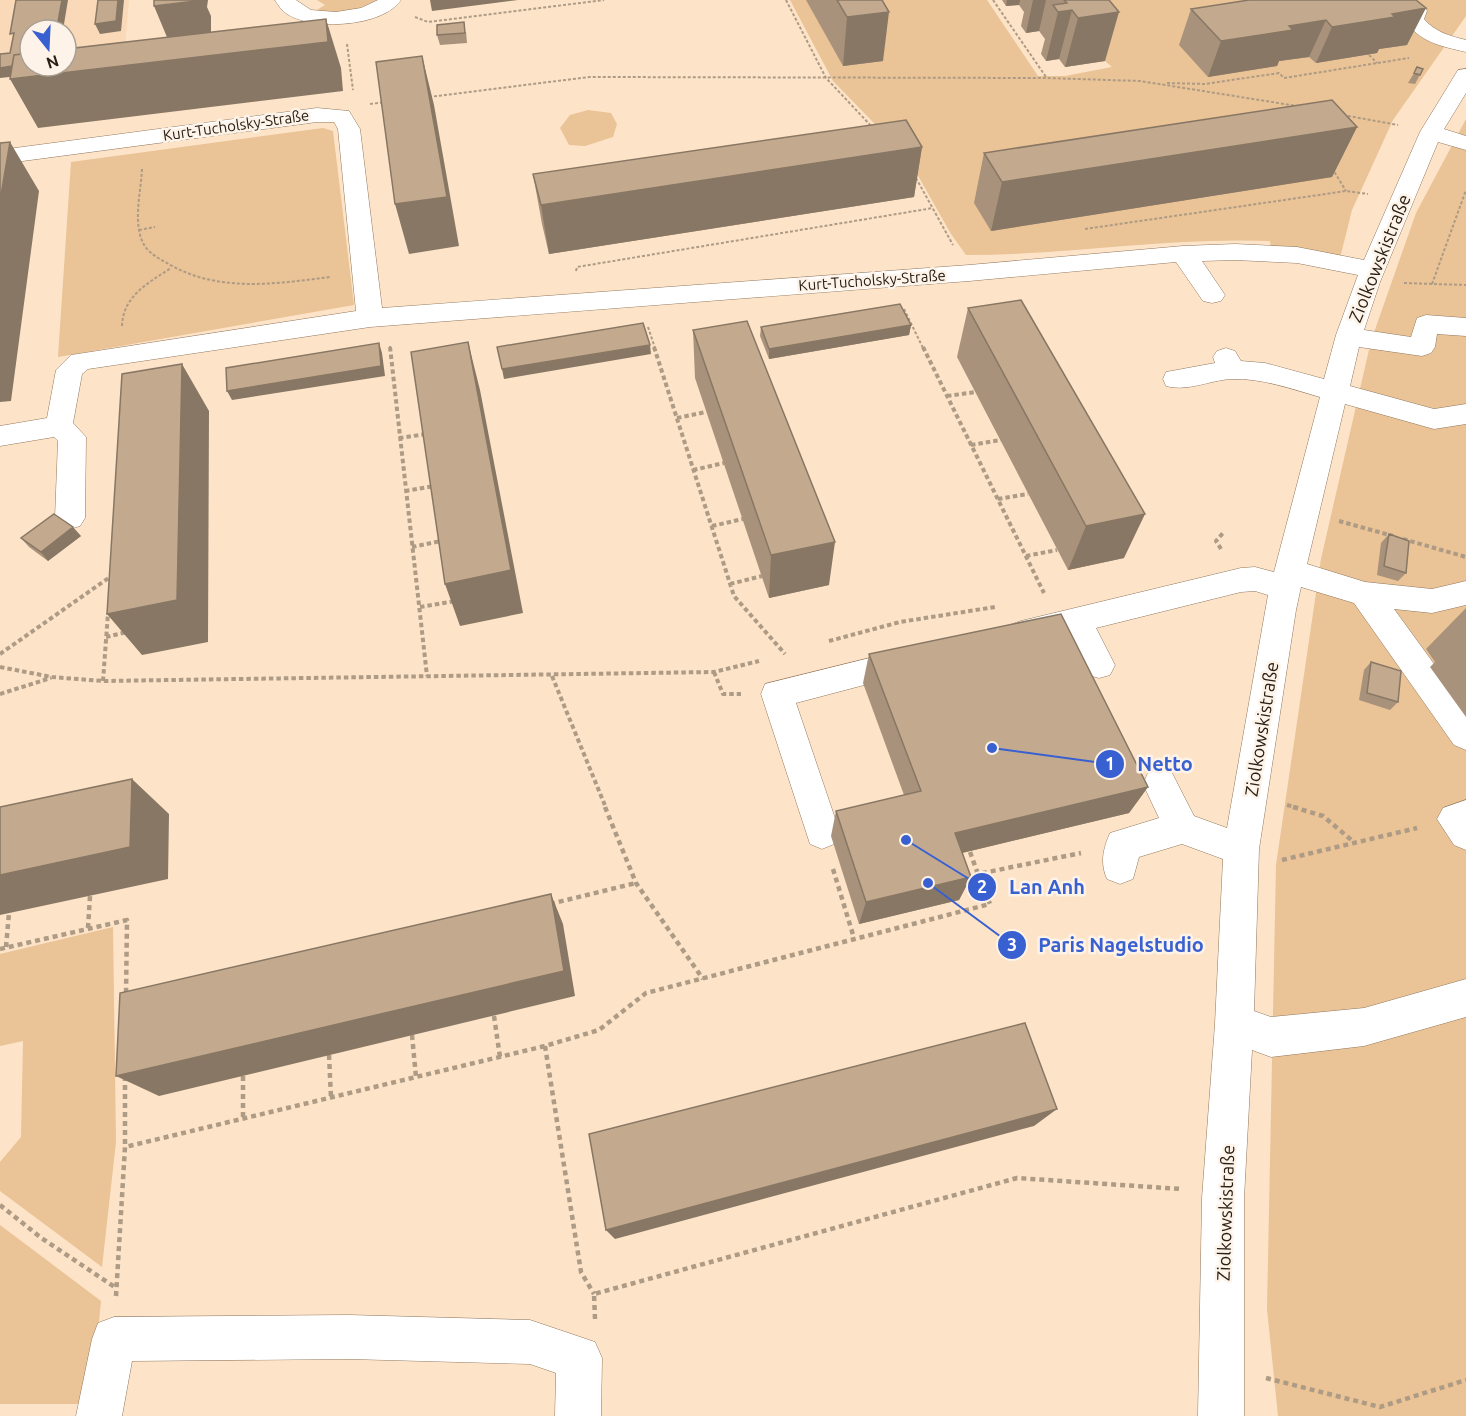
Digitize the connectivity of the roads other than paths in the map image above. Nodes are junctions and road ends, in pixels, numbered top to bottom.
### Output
1 (285, 0) edge
2 (389, 2) edge
3 (1418, 11) edge
4 (1466, 46) edge
5 (1466, 75) edge
6 (1431, 132) junction
7 (1466, 143) edge
8 (0, 157) edge
9 (1183, 254) junction
10 (1370, 276) junction
11 (1212, 295) dead end
12 (380, 317) junction
13 (1466, 327) edge
14 (1349, 335) junction
15 (1176, 379) dead end
16 (1333, 393) junction
17 (1466, 414) edge
18 (59, 426) junction
19 (0, 436) edge
20 (69, 518) dead end
21 (1287, 579) junction
22 (1466, 593) edge
23 (1365, 594) junction
24 (1077, 621) junction
25 (998, 639) edge
26 (940, 654) edge
27 (1099, 665) dead end
28 (1466, 735) edge
29 (1160, 784) dead end
30 (1182, 828) junction
31 (822, 833) road end
32 (1241, 849) junction
33 (1122, 856) road end
34 (1466, 999) edge
35 (1234, 1024) junction
36 (99, 1416) edge
37 (578, 1416) edge
38 (1221, 1416) edge

1 - 2 street
3 - 4 street
5 - 6 street, Ziolkowskistraße
6 - 7 street
6 - 10 street, Ziolkowskistraße
8 - 12 street, Kurt-Tucholsky-Straße
9 - 10 street, Kurt-Tucholsky-Straße
9 - 11 street
9 - 12 street, Kurt-Tucholsky-Straße
10 - 14 street, Ziolkowskistraße
12 - 18 street, Kurt-Tucholsky-Straße
13 - 14 street
14 - 16 street, Ziolkowskistraße
15 - 16 street
16 - 17 street
16 - 21 street, Ziolkowskistraße
18 - 19 street
18 - 20 street
21 - 23 street
21 - 24 street
21 - 32 street, Ziolkowskistraße
22 - 23 street
23 - 28 street
24 - 25 street
24 - 27 street
26 - 31 street
29 - 30 street
30 - 32 street
30 - 33 street
32 - 35 street, Ziolkowskistraße
34 - 35 street
35 - 38 street, Ziolkowskistraße
36 - 37 street

